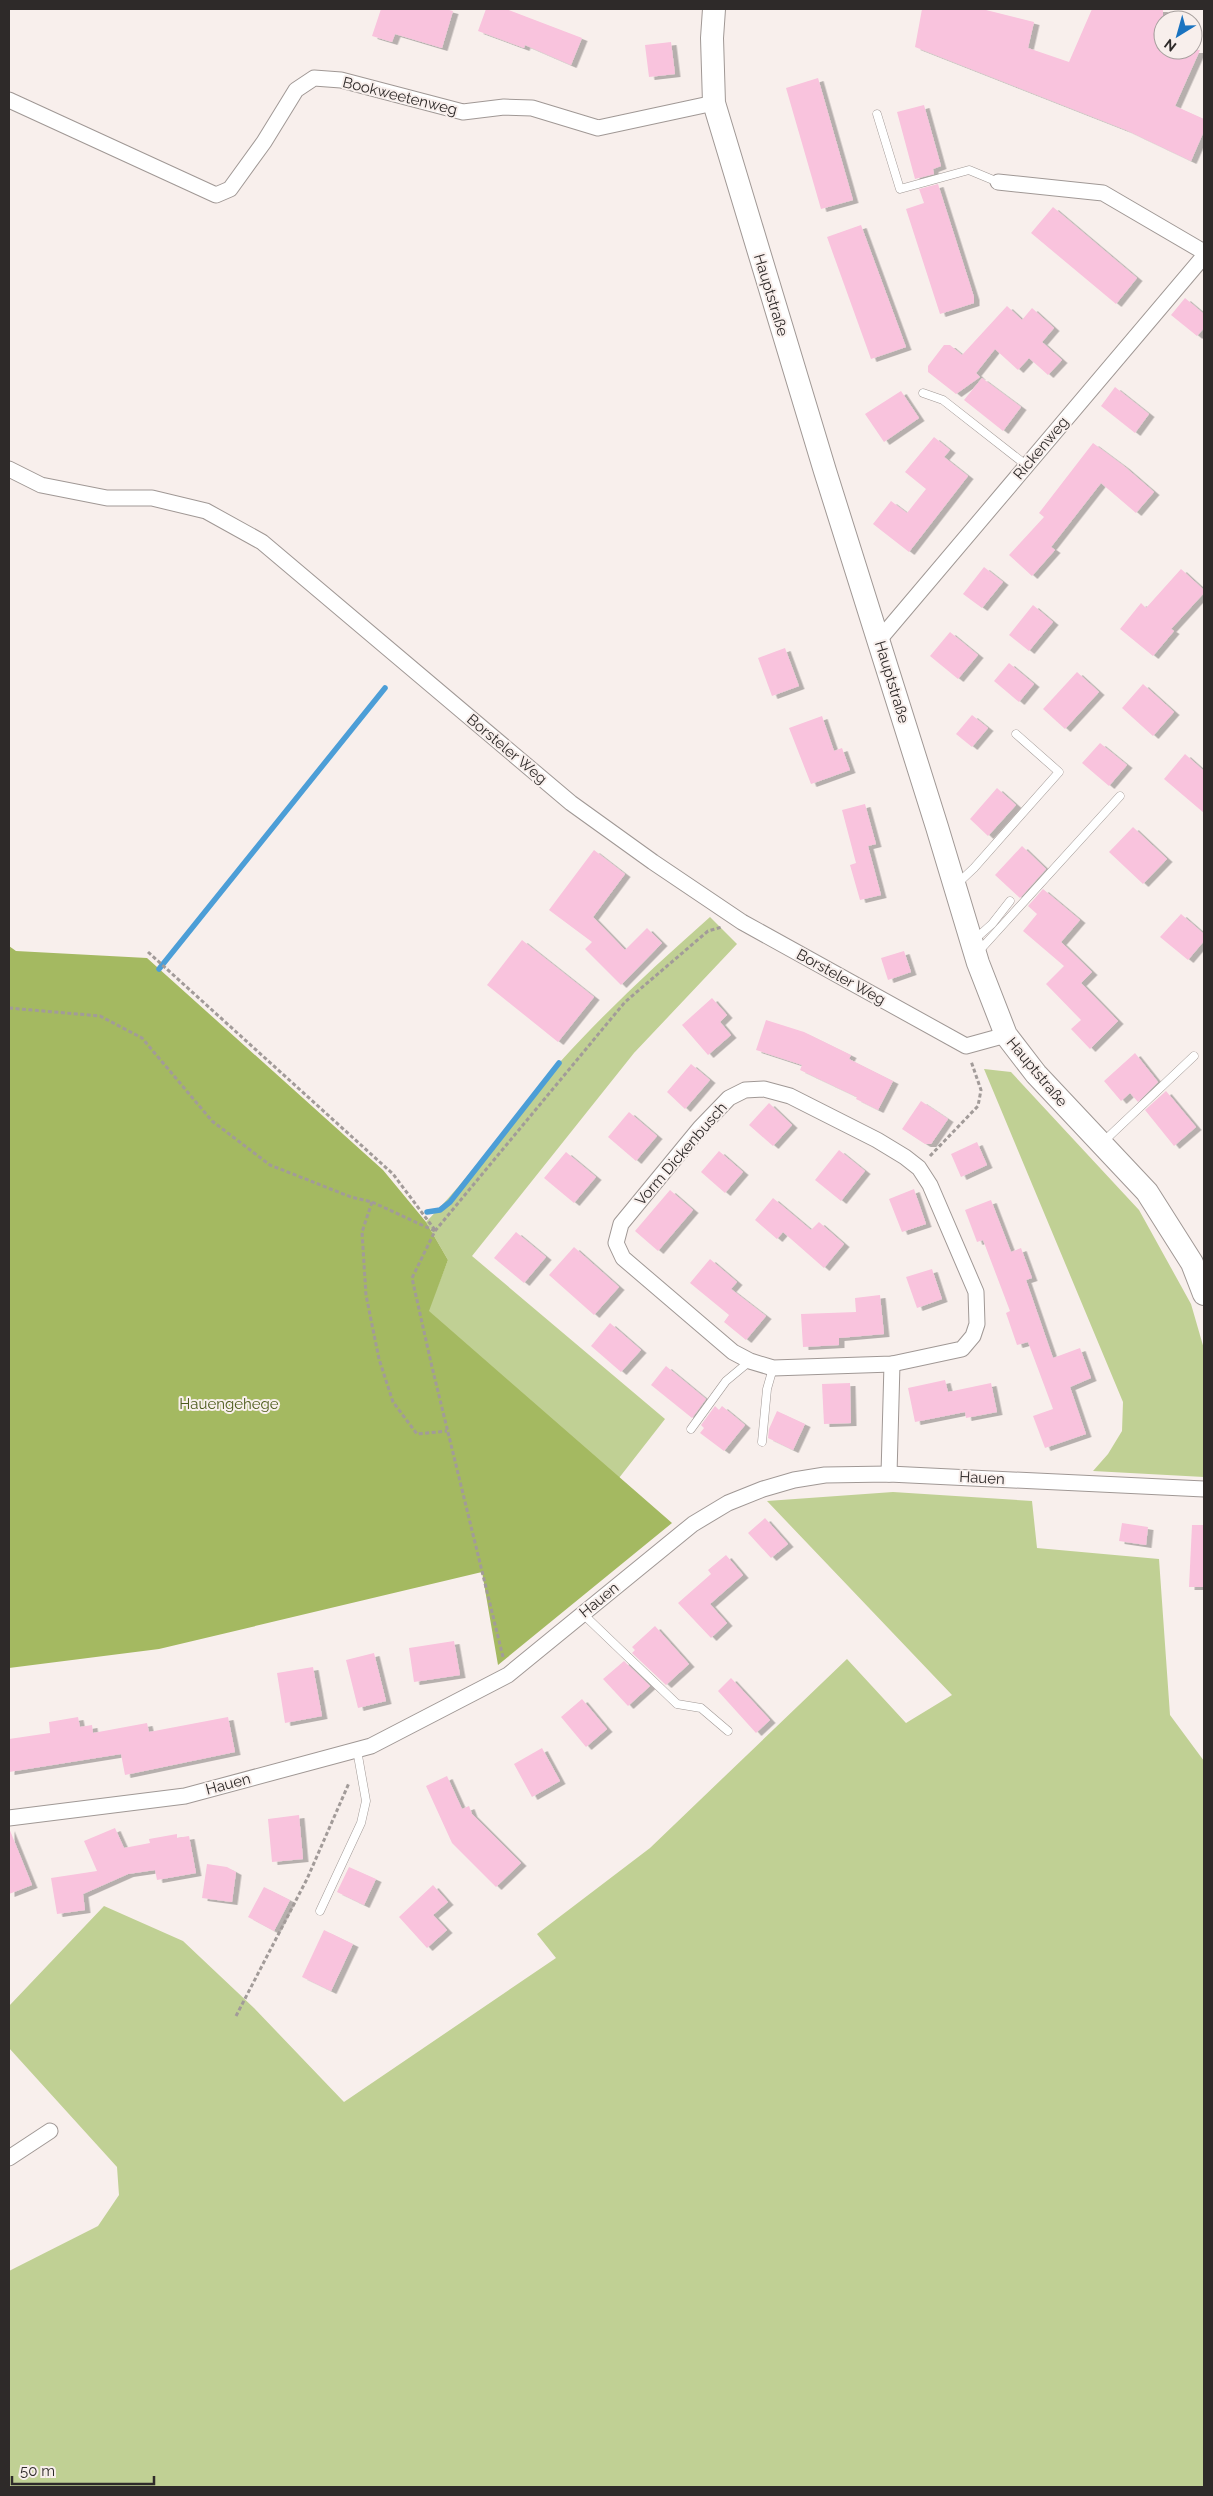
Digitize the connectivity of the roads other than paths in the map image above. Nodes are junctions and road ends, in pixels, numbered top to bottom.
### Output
1 (714, 9) edge
2 (9, 100) edge
3 (714, 103) junction
4 (877, 114) dead end
5 (998, 182) joint
6 (1204, 252) edge
7 (1204, 256) edge
8 (923, 393) dead end
9 (1026, 465) junction
10 (9, 469) edge
11 (879, 640) junction
12 (1016, 734) dead end
13 (1120, 796) dead end
14 (954, 887) junction
15 (1010, 901) dead end
16 (973, 949) junction
17 (1006, 1035) junction
18 (1194, 1056) dead end
19 (1102, 1144) junction
20 (1204, 1294) edge
21 (750, 1361) junction
22 (892, 1364) junction
23 (773, 1368) junction
24 (692, 1430) dead end
25 (762, 1442) dead end
26 (889, 1474) junction
27 (1204, 1488) edge
28 (583, 1614) junction
29 (728, 1731) dead end
30 (356, 1750) junction
31 (9, 1818) edge
32 (320, 1911) dead end
33 (50, 2131) dead end
34 (9, 2158) edge

1 - 3 main road, Hauptstraße
2 - 3 street, Bookweetenweg
3 - 11 main road, Hauptstraße
4 - 5 lane
5 - 6 street
7 - 9 street, Rickenweg
8 - 9 lane
9 - 11 street, Rickenweg
10 - 17 street, Borsteler Weg
11 - 14 main road, Hauptstraße
12 - 14 lane
13 - 16 lane
14 - 16 main road, Hauptstraße
15 - 16 lane
16 - 17 main road, Hauptstraße
17 - 19 main road, Hauptstraße
18 - 19 lane
19 - 20 main road, Hauptstraße
21 - 22 street, Vorm Dickenbusch
21 - 23 street, Vorm Dickenbusch
21 - 24 lane
22 - 23 street, Vorm Dickenbusch
22 - 26 street
23 - 25 lane
26 - 27 street, Hauen
26 - 28 street, Hauen
28 - 29 lane
28 - 30 street, Hauen
30 - 31 street, Hauen
30 - 32 lane
33 - 34 street

